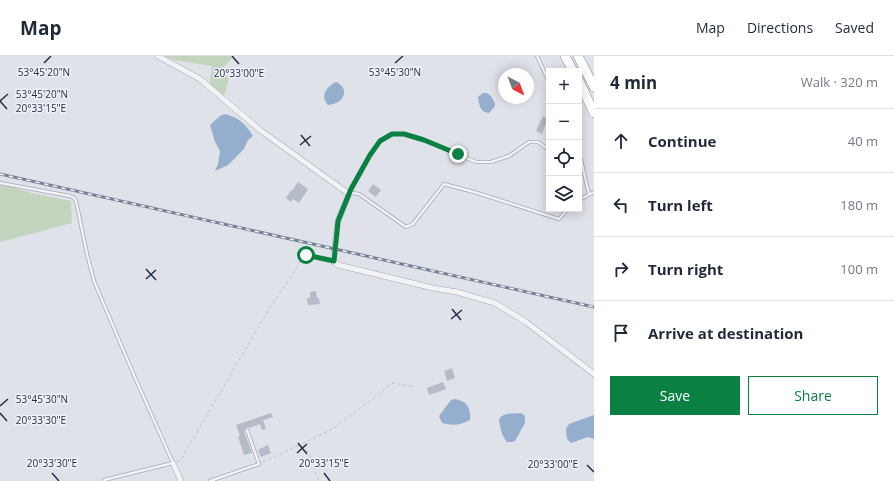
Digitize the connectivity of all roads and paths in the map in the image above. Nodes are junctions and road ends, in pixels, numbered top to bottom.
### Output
1 (158, 56) edge
2 (537, 56) edge
3 (565, 56) edge
4 (578, 56) edge
5 (571, 68) edge
6 (546, 76) edge
7 (582, 87) edge
8 (594, 87) edge
9 (594, 113) edge
10 (546, 148) edge
11 (582, 168) edge
12 (0, 183) edge
13 (594, 192) edge
14 (349, 194) junction
15 (589, 194) junction
16 (582, 198) edge
17 (565, 212) edge
18 (334, 261) junction
19 (594, 374) edge
20 (415, 387) dead end
21 (247, 430) dead end
22 (297, 446) junction
23 (173, 463) junction
24 (259, 464) junction
25 (104, 480) dead end
26 (181, 481) edge
27 (210, 481) edge
28 (319, 481) edge

1 - 14 street
2 - 6 lane
3 - 5 highway
4 - 8 highway
7 - 9 highway
10 - 14 lane
11 - 15 lane
12 - 23 lane
13 - 15 lane
14 - 17 lane
14 - 18 street
15 - 16 lane
18 - 19 street
18 - 23 path
20 - 22 path
21 - 24 lane
22 - 24 path
22 - 28 path
23 - 25 lane
23 - 26 street
24 - 27 lane

